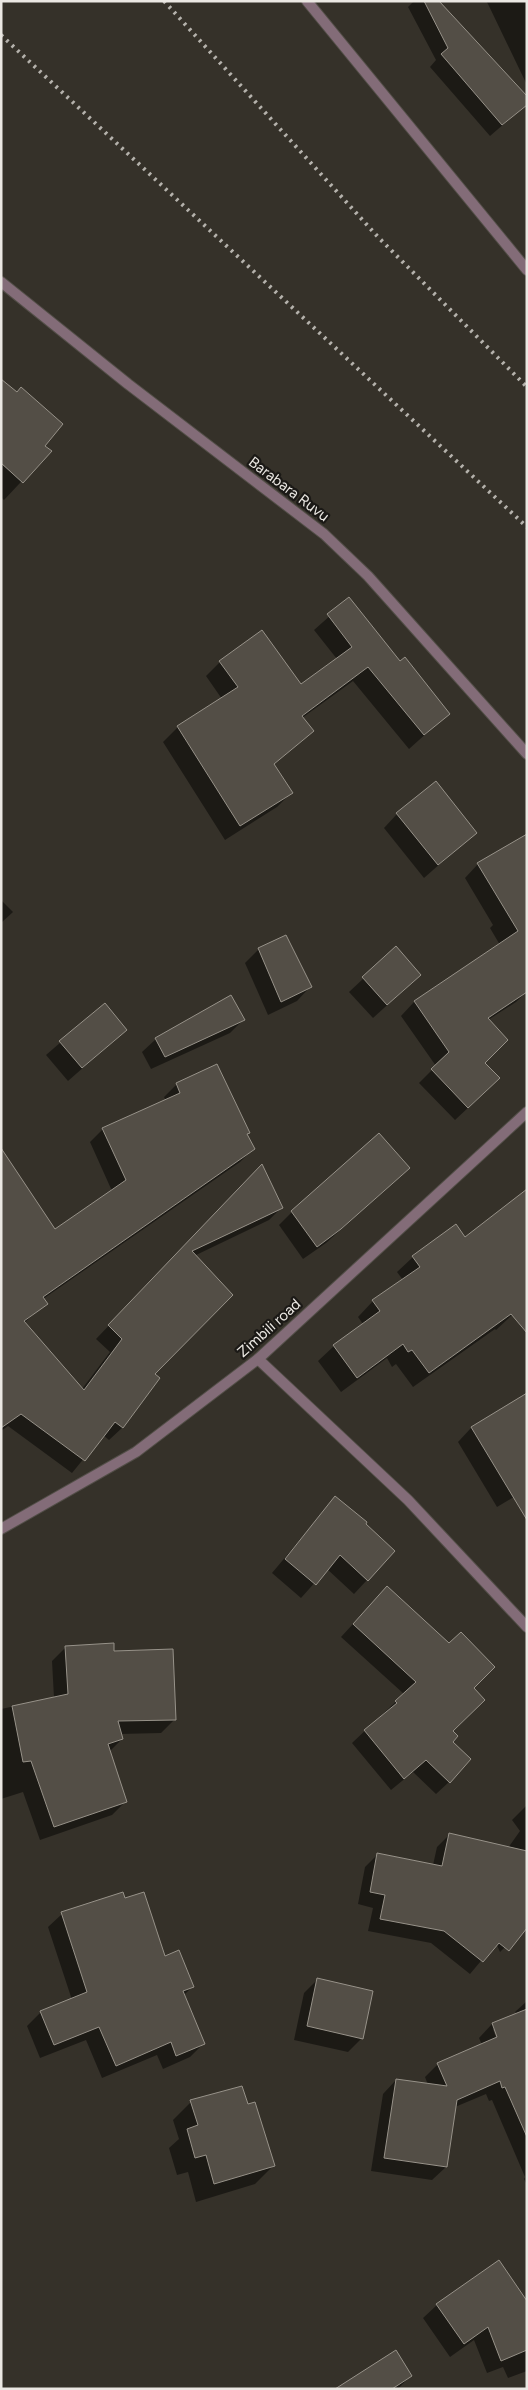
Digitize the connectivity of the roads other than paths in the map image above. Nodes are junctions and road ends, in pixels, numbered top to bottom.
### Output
1 (306, 1) edge
2 (527, 270) edge
3 (1, 282) edge
4 (527, 754) edge
5 (527, 1112) edge
6 (258, 1359) junction
7 (1, 1528) edge
8 (527, 1627) edge

1 - 2 street
3 - 4 street, Barabara Ruvu
5 - 6 street, Zimbili road
6 - 7 street, Zimbili road
6 - 8 street

